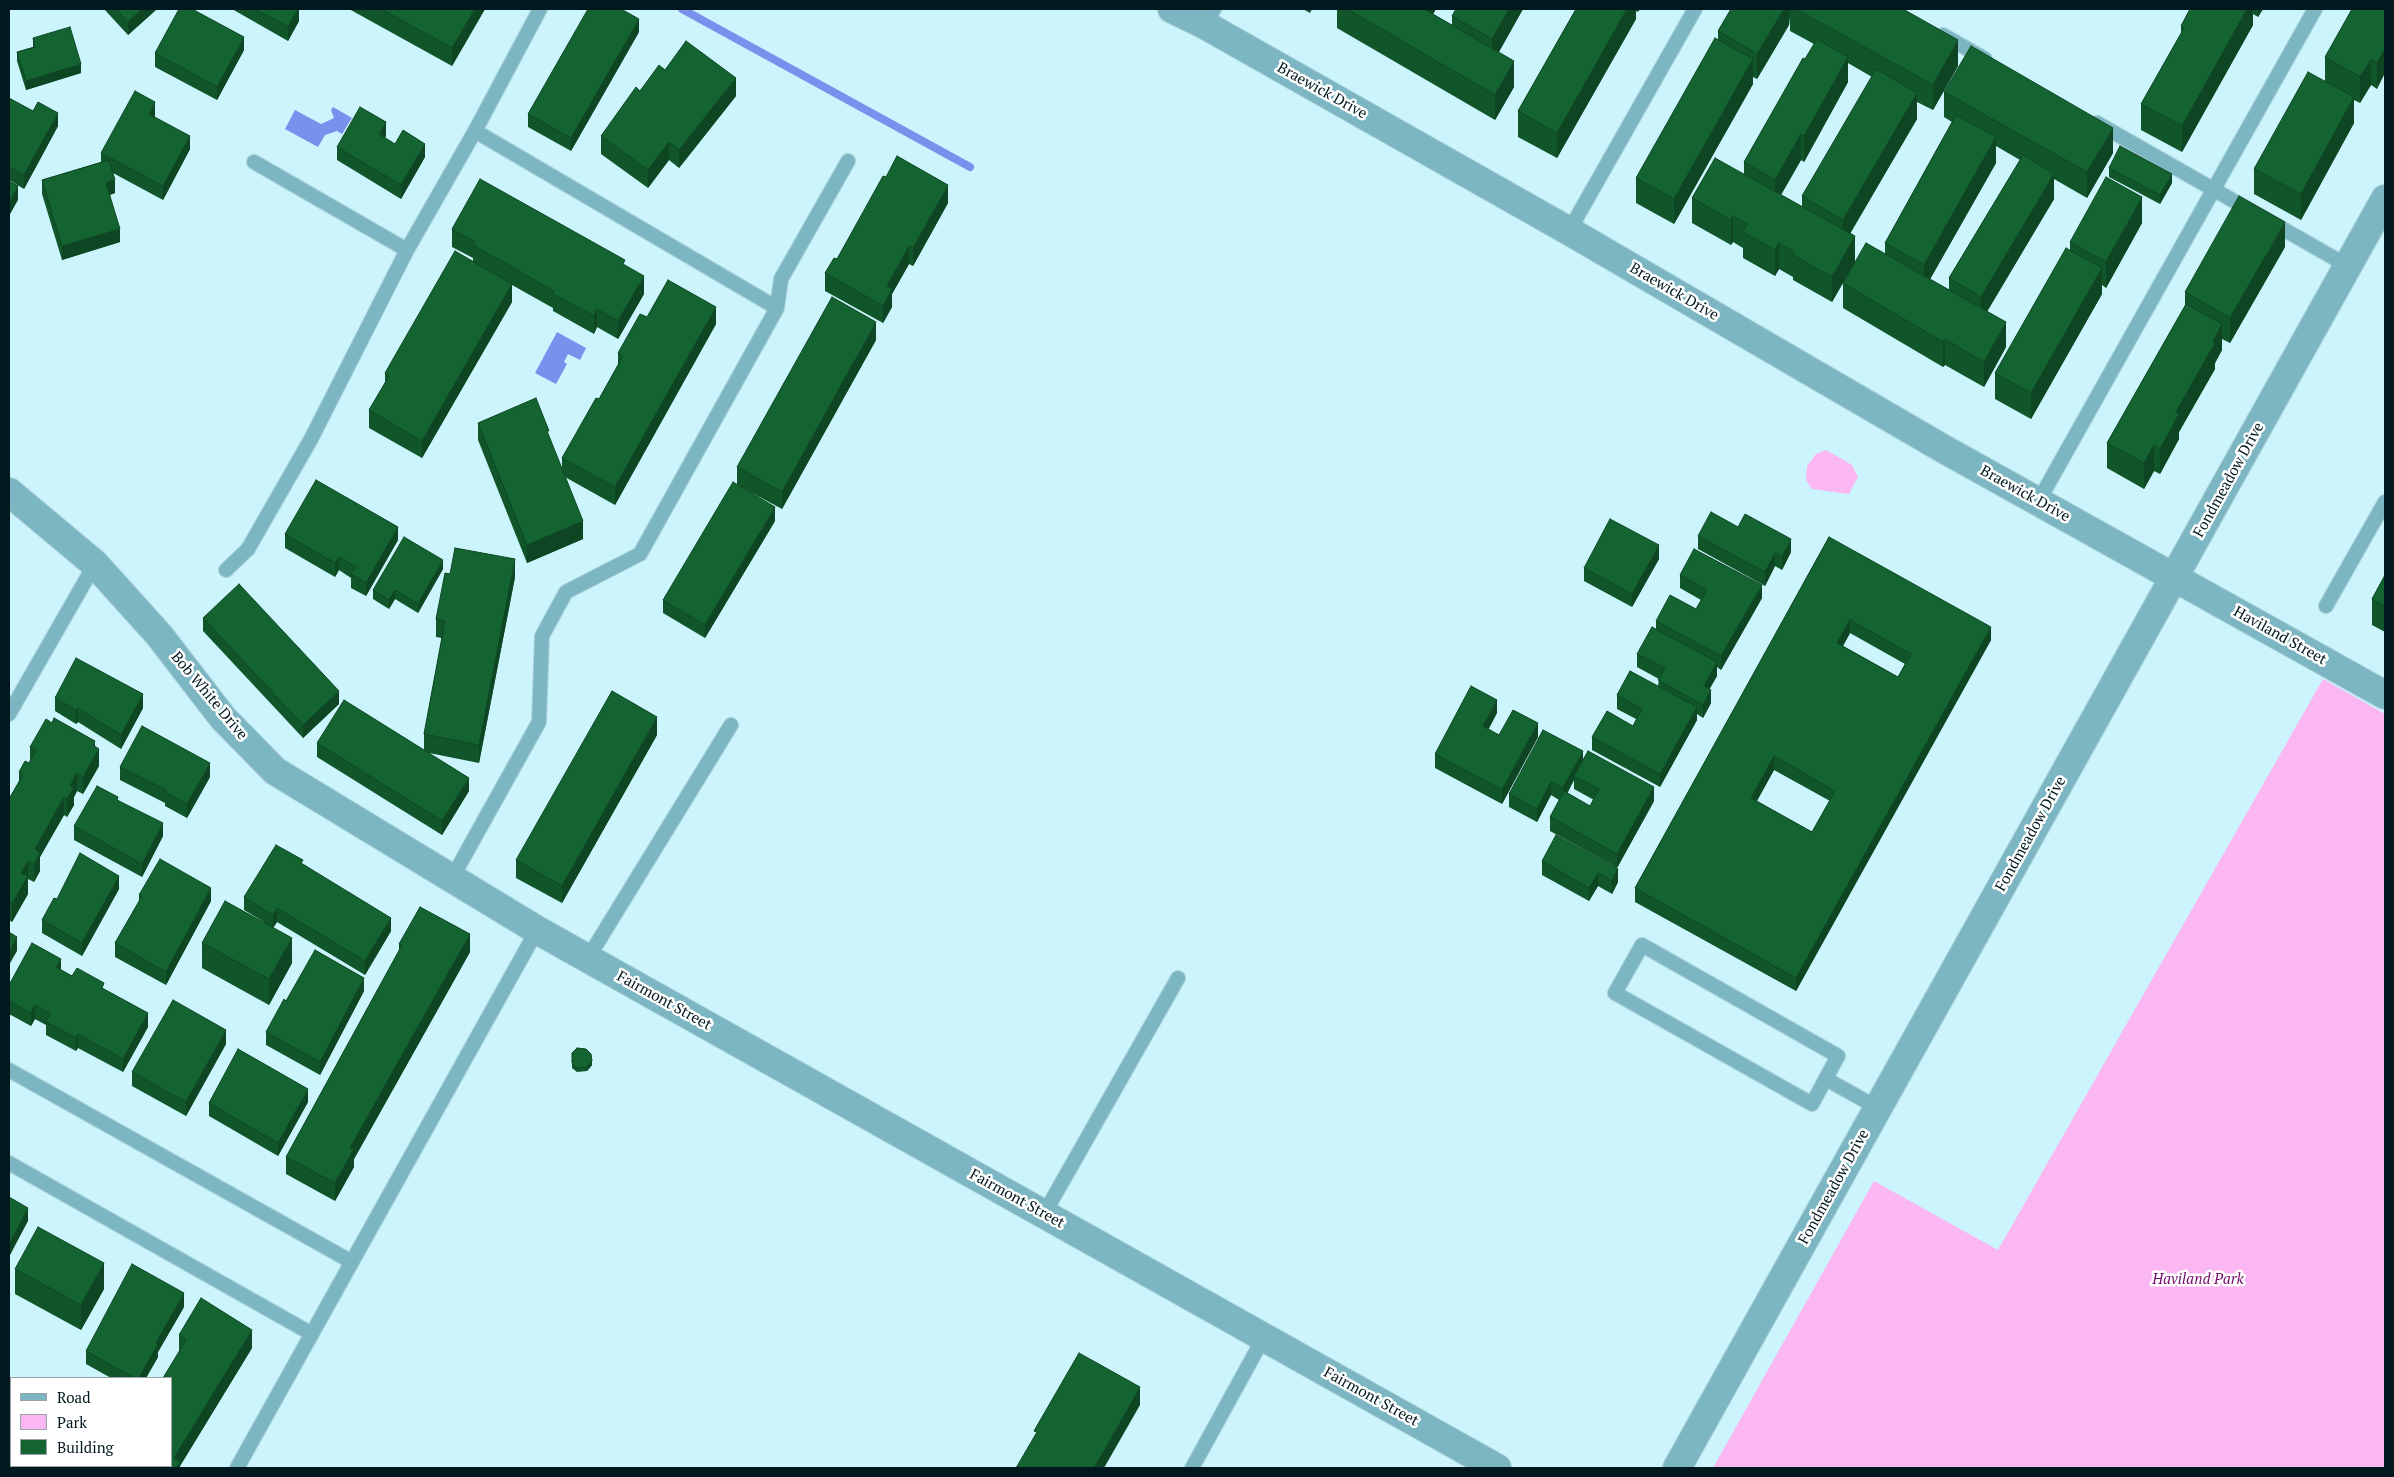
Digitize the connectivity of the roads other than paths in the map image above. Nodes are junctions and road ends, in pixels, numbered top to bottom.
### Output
1 (540, 9) edge
2 (1172, 9) edge
3 (1695, 9) edge
4 (2315, 9) edge
5 (1210, 17) edge
6 (1931, 28) edge
7 (2000, 67) edge
8 (2085, 116) edge
9 (475, 131) junction
10 (848, 161) dead end
11 (254, 162) dead end
12 (2214, 190) junction
13 (2383, 207) edge
14 (1569, 230) junction
15 (407, 250) junction
16 (2348, 266) junction
17 (777, 308) junction
18 (9, 492) edge
19 (2038, 502) junction
20 (2385, 502) edge
21 (95, 564) junction
22 (226, 570) dead end
23 (2175, 576) junction
24 (2326, 606) dead end
25 (2385, 695) edge
26 (9, 714) edge
27 (730, 726) dead end
28 (452, 878) junction
29 (538, 930) junction
30 (588, 958) junction
31 (1178, 978) dead end
32 (9, 1070) edge
33 (1826, 1079) junction
34 (1878, 1108) junction
35 (9, 1163) edge
36 (1044, 1214) junction
37 (352, 1262) junction
38 (312, 1334) junction
39 (1264, 1337) junction
40 (237, 1468) edge
41 (1192, 1468) edge
42 (1497, 1468) edge
43 (1677, 1468) edge

1 - 9 lane
2 - 5 street, Braewick Drive
3 - 14 lane
4 - 12 lane
5 - 14 street, Braewick Drive
6 - 7 lane
8 - 12 lane
9 - 15 lane
9 - 17 lane
10 - 17 lane
11 - 15 lane
12 - 16 lane
12 - 19 lane
13 - 16 street, Fondmeadow Drive
14 - 19 street, Braewick Drive
15 - 22 lane
16 - 23 street, Fondmeadow Drive
17 - 28 lane
18 - 21 street, Bob White Drive
19 - 23 street, Braewick Drive
20 - 24 lane
21 - 26 lane
21 - 28 street, Bob White Drive
23 - 25 street, Haviland Street
23 - 34 street, Fondmeadow Drive
27 - 30 lane
28 - 29 street, Bob White Drive
29 - 30 street, Fairmont Street
29 - 37 lane
30 - 36 street, Fairmont Street
31 - 36 lane
32 - 37 lane
33 - 33 lane
33 - 34 lane
34 - 43 street, Fondmeadow Drive
35 - 38 lane
36 - 39 street, Fairmont Street
37 - 38 lane
38 - 40 lane
39 - 41 lane
39 - 42 street, Fairmont Street

